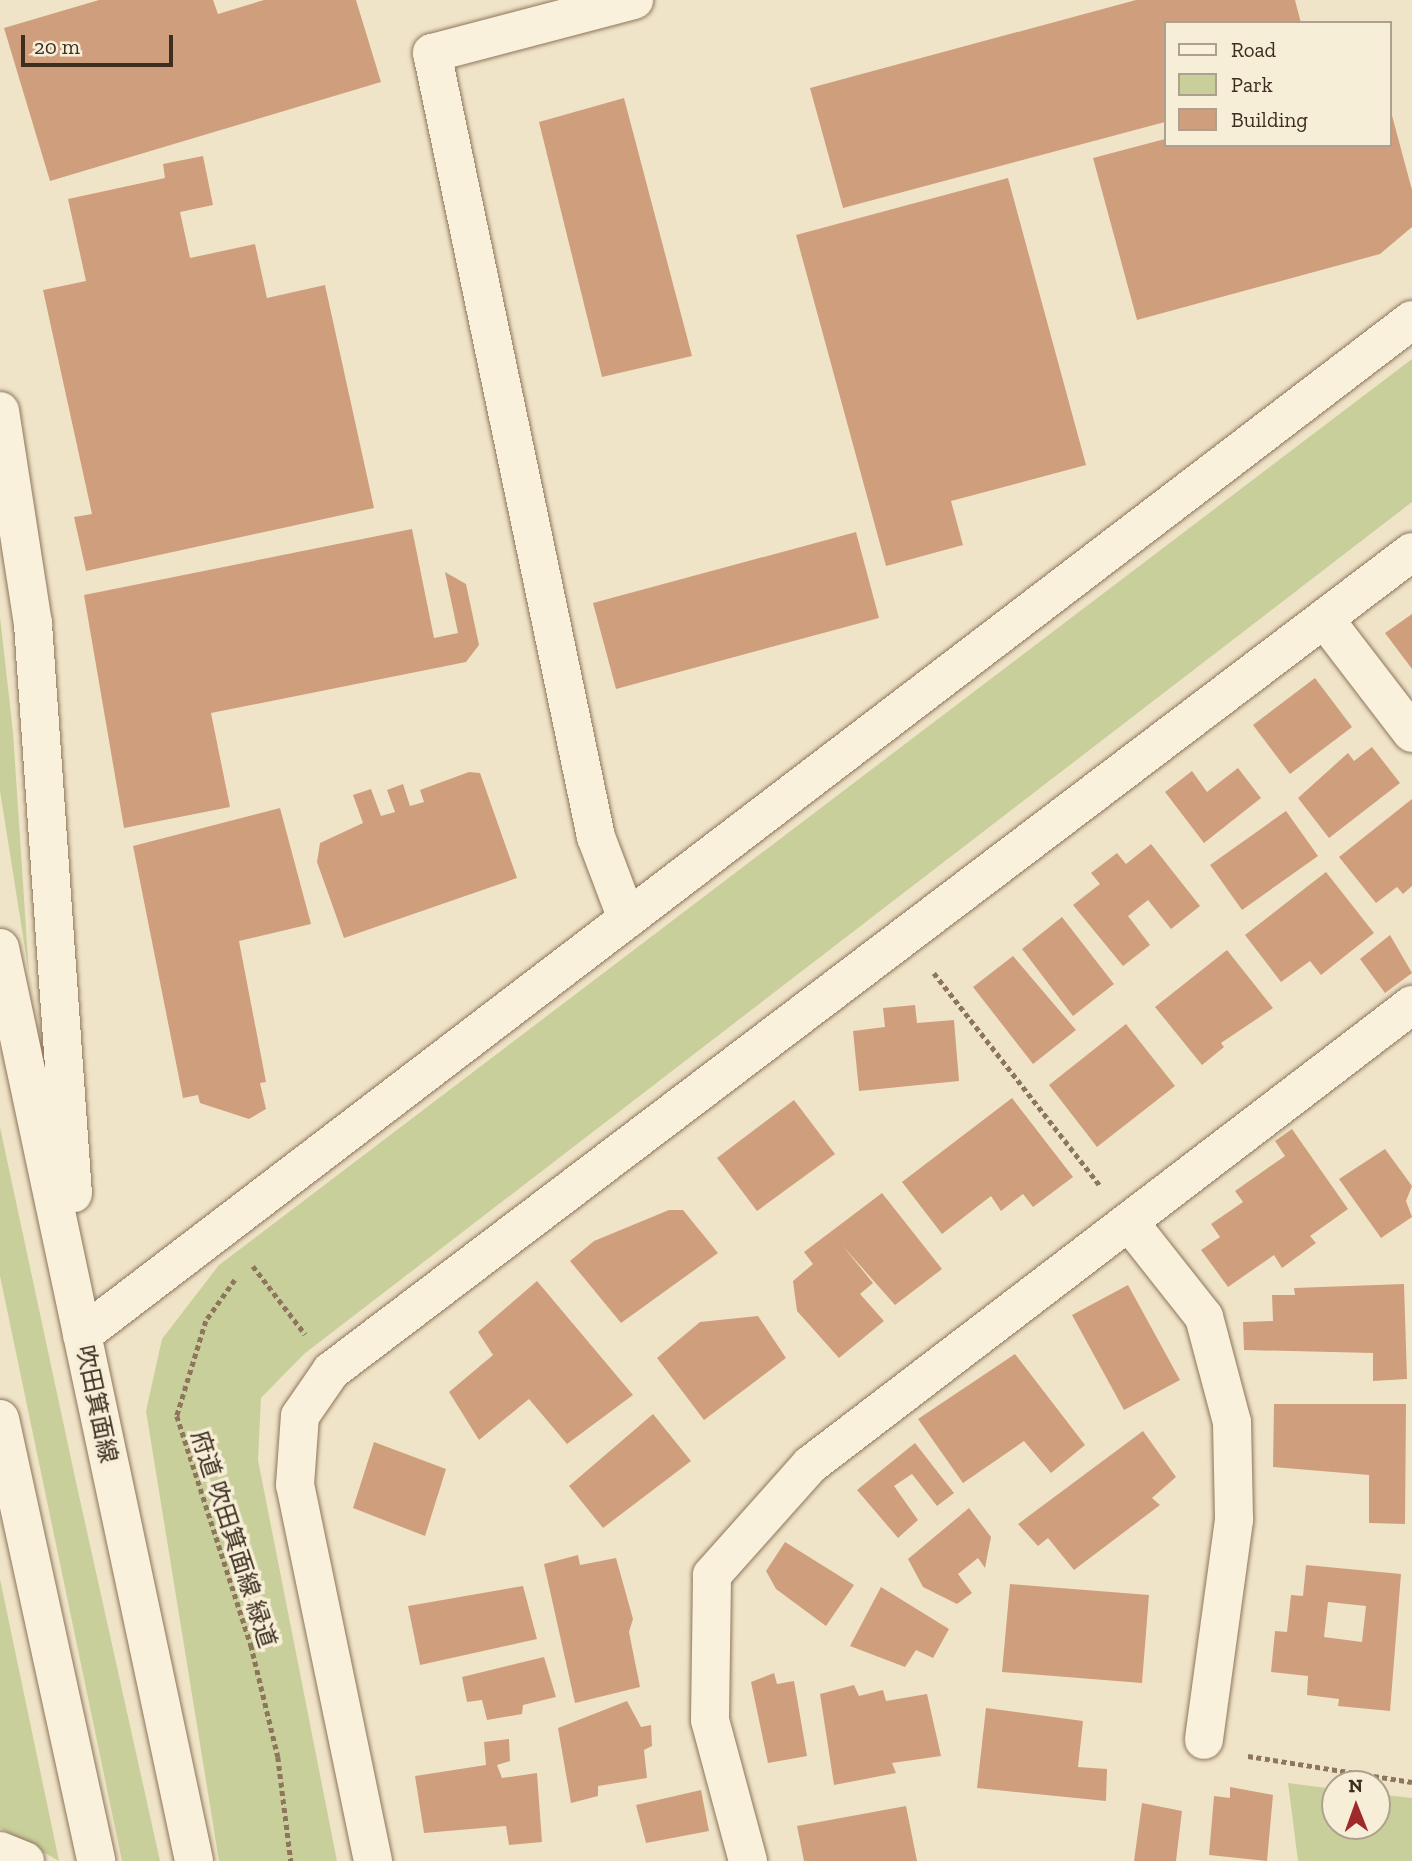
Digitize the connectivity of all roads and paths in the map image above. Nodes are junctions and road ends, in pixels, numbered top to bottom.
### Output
1 (634, 0) edge
2 (1412, 320) edge
3 (0, 411) edge
4 (1412, 552) edge
5 (1326, 621) junction
6 (1412, 733) edge
7 (627, 919) junction
8 (906, 936) junction
9 (0, 948) edge
10 (1412, 1005) edge
11 (1129, 1222) junction
12 (82, 1335) junction
13 (331, 1371) junction
14 (0, 1419) edge
15 (6, 1459) edge
16 (1204, 1740) joint
17 (1412, 1782) edge
18 (0, 1851) edge
19 (25, 1861) edge
20 (96, 1861) edge
21 (194, 1861) edge
22 (291, 1861) edge
23 (373, 1861) edge
24 (748, 1861) edge

1 - 7 street
2 - 7 street
3 - 12 street
4 - 5 street
5 - 6 street
5 - 8 street
7 - 12 street
8 - 11 path
8 - 13 street
9 - 12 street, 吹田箕面線
10 - 11 street
11 - 16 street
11 - 24 street
12 - 21 street, 吹田箕面線
13 - 22 path, 府道 吹田箕面線 緑道
13 - 23 street
14 - 15 street
15 - 20 street
16 - 17 path
18 - 19 street

